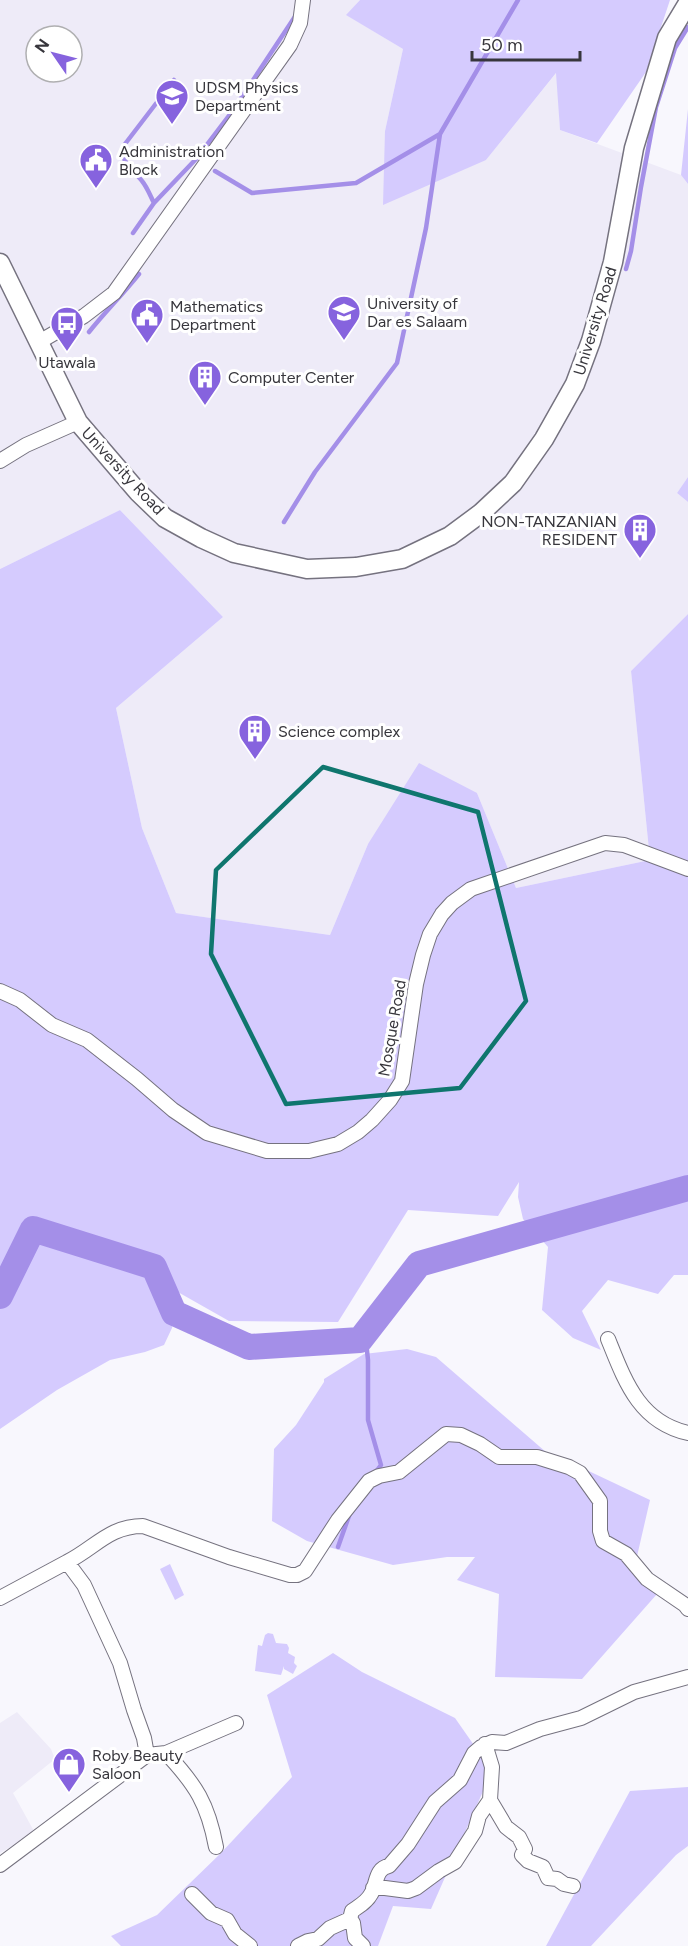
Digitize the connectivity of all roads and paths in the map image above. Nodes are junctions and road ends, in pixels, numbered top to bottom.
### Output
1 (303, 0) edge
2 (688, 3) edge
3 (0, 263) edge
4 (39, 342) junction
5 (78, 422) junction
6 (0, 461) edge
7 (688, 869) edge
8 (0, 990) edge
9 (608, 1339) dead end
10 (688, 1433) edge
11 (67, 1562) junction
12 (0, 1598) edge
13 (688, 1609) edge
14 (688, 1677) edge
15 (236, 1723) dead end
16 (485, 1744) junction
17 (166, 1753) junction
18 (147, 1755) junction
19 (490, 1800) junction
20 (216, 1847) dead end
21 (0, 1865) edge
22 (573, 1886) dead end
23 (373, 1888) junction
24 (192, 1894) dead end
25 (350, 1918) junction
26 (250, 1946) edge
27 (298, 1946) edge
28 (363, 1946) edge

1 - 4 street
2 - 5 street, University Road
3 - 4 street, University Road
4 - 5 street, University Road
5 - 6 street
7 - 8 street, Mosque Road
9 - 10 street
11 - 12 street
11 - 13 street
11 - 18 street
14 - 16 street
15 - 17 street
16 - 19 street
16 - 23 street
17 - 18 street
17 - 20 street
18 - 21 street
19 - 22 street
19 - 23 street
23 - 25 street
24 - 26 street
25 - 27 street
25 - 28 street

